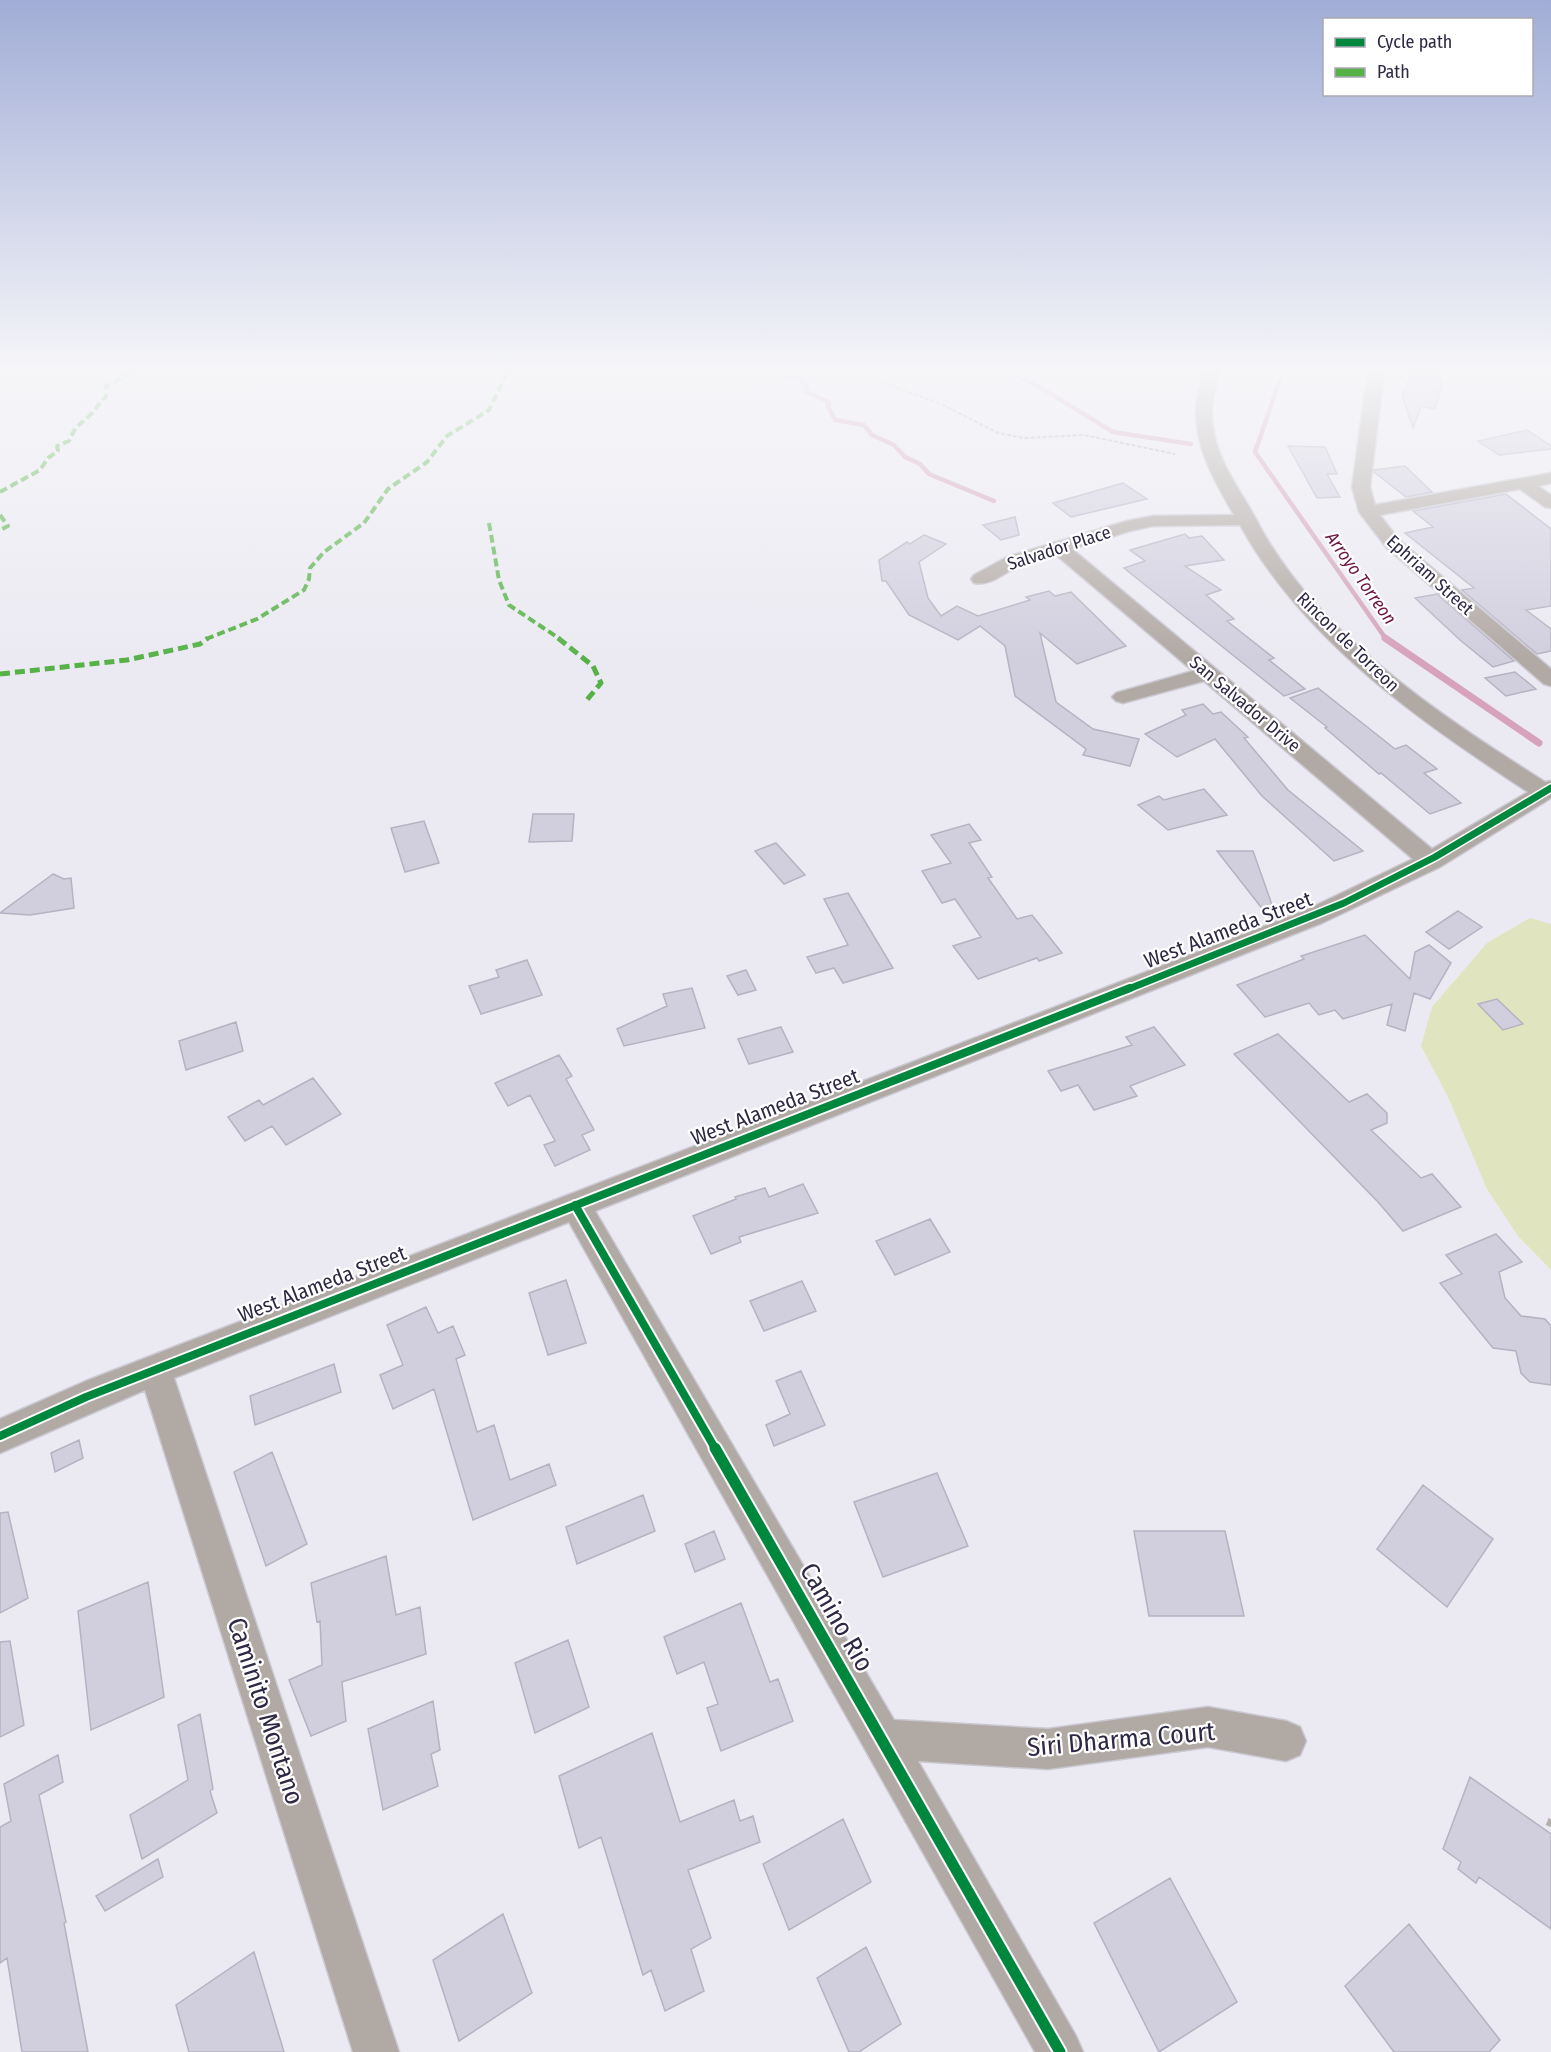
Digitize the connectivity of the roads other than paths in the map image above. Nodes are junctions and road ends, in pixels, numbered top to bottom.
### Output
1 (1215, 467) edge
2 (1364, 467) edge
3 (1551, 478) edge
4 (1523, 483) junction
5 (1551, 503) edge
6 (1368, 512) junction
7 (1247, 520) junction
8 (1058, 547) junction
9 (981, 579) dead end
10 (1209, 673) junction
11 (1551, 680) edge
12 (1123, 697) dead end
13 (1548, 790) edge
14 (1431, 861) junction
15 (575, 1205) junction
16 (155, 1370) junction
17 (0, 1436) edge
18 (883, 1739) junction
19 (1286, 1741) dead end
20 (376, 2052) edge
21 (1060, 2052) edge

1 - 7 street, Rincon de Torreon
2 - 6 street, Ephriam Street
3 - 4 street
4 - 5 street
4 - 6 street
6 - 11 street, Ephriam Street
7 - 8 street, Salvador Place
7 - 13 street, Rincon de Torreon
8 - 9 street, Salvador Place
8 - 10 street, San Salvador Drive
10 - 12 street
10 - 14 street, San Salvador Drive
13 - 14 street, West Alameda Street
14 - 15 street, West Alameda Street
15 - 16 street, West Alameda Street
15 - 18 street, Camino Rio
16 - 17 street, West Alameda Street
16 - 20 street, Caminito Montano
18 - 19 street, Siri Dharma Court
18 - 21 street, Camino Rio

